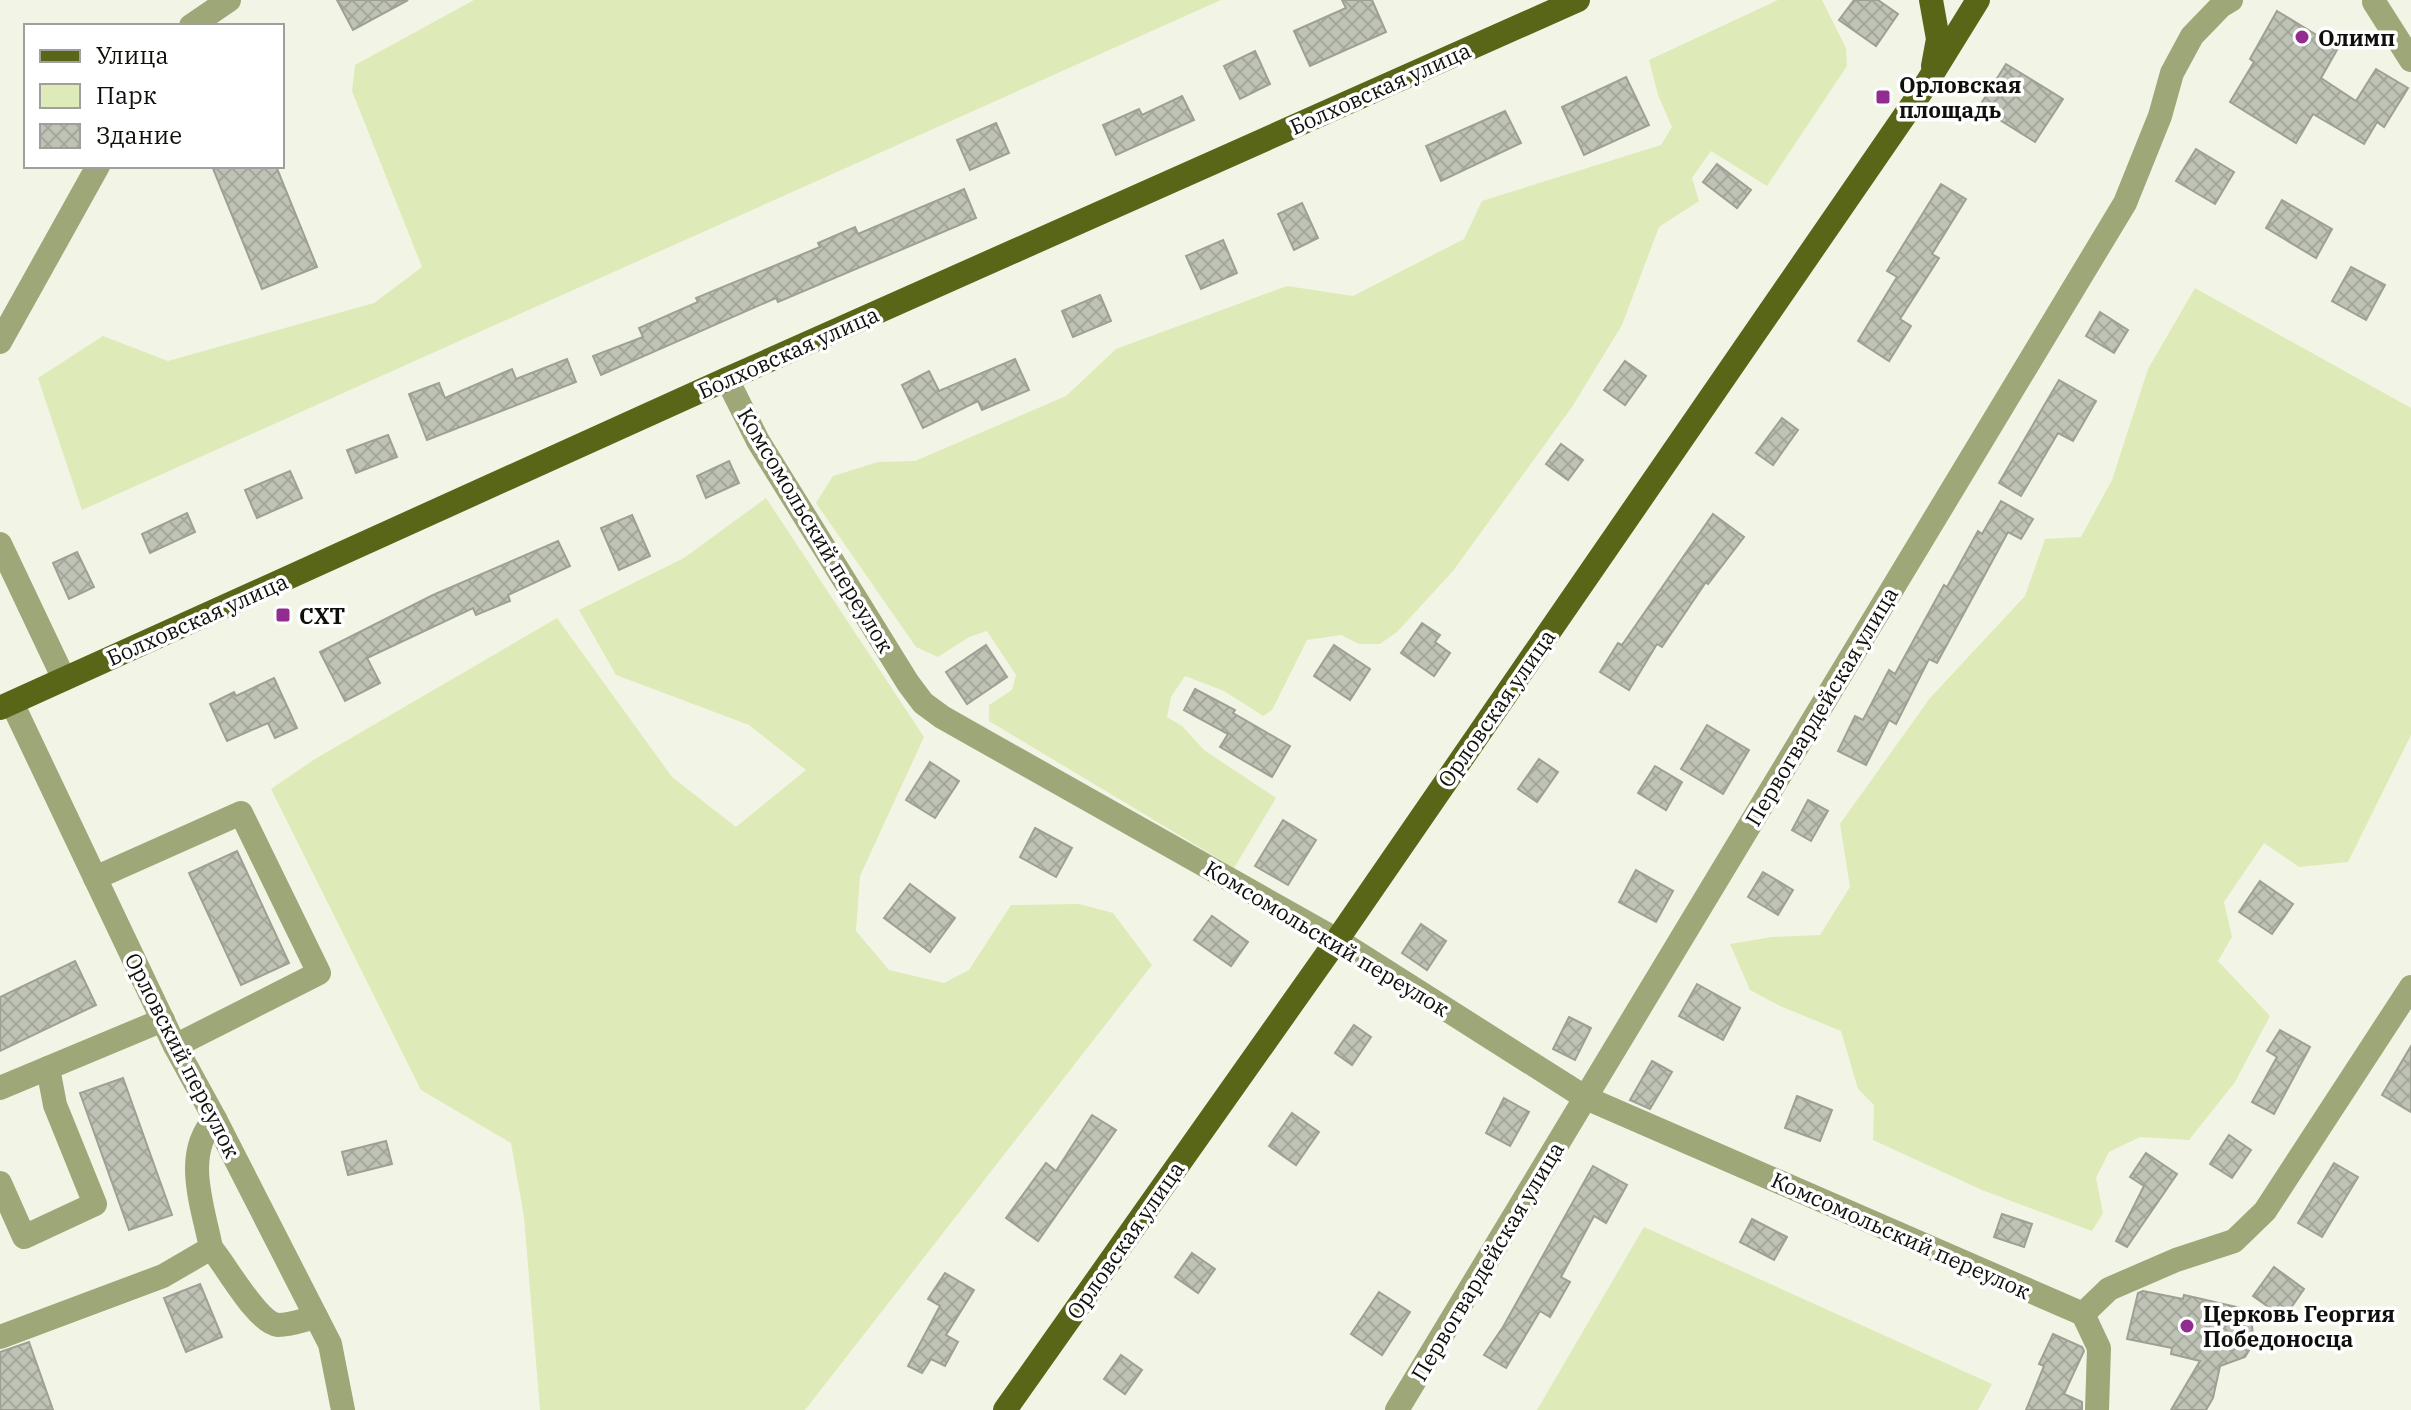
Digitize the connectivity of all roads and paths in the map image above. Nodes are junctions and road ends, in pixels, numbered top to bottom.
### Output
1 (229, 0) edge
2 (1578, 0) edge
3 (1931, 0) edge
4 (1978, 0) edge
5 (2231, 0) edge
6 (2373, 1) edge
7 (194, 24) edge
8 (2411, 60) edge
9 (1929, 80) junction
10 (97, 168) edge
11 (0, 342) edge
12 (727, 379) junction
13 (0, 544) edge
14 (64, 679) junction
15 (6, 706) edge
16 (95, 878) junction
17 (1337, 940) junction
18 (2411, 987) edge
19 (163, 1020) junction
20 (175, 1046) junction
21 (48, 1068) junction
22 (0, 1088) edge
23 (1586, 1098) junction
24 (215, 1119) junction
25 (0, 1183) edge
26 (211, 1248) junction
27 (2083, 1314) junction
28 (316, 1317) junction
29 (0, 1337) edge
30 (343, 1410) edge
31 (1005, 1410) edge
32 (1397, 1410) edge
33 (2097, 1410) edge

1 - 7 street
2 - 12 main road, Болховская улица
3 - 9 main road
4 - 9 main road, Орловская улица
5 - 23 street, Первогвардейская улица
6 - 8 street
9 - 17 main road, Орловская улица
10 - 11 street
12 - 14 main road, Болховская улица
12 - 17 street, Комсомольский переулок
13 - 14 street
14 - 15 main road, Болховская улица
15 - 16 street, Орловский переулок
16 - 19 street, Орловский переулок
16 - 20 street
17 - 23 street, Комсомольский переулок
17 - 31 main road, Орловская улица
18 - 27 street
19 - 20 street, Орловский переулок
19 - 21 street
20 - 24 street, Орловский переулок
21 - 22 street
21 - 25 street
23 - 27 street, Комсомольский переулок
23 - 32 street, Первогвардейская улица
24 - 26 street
24 - 28 street, Орловский переулок
26 - 28 street
26 - 29 street
27 - 33 street
28 - 30 street, Орловский переулок

